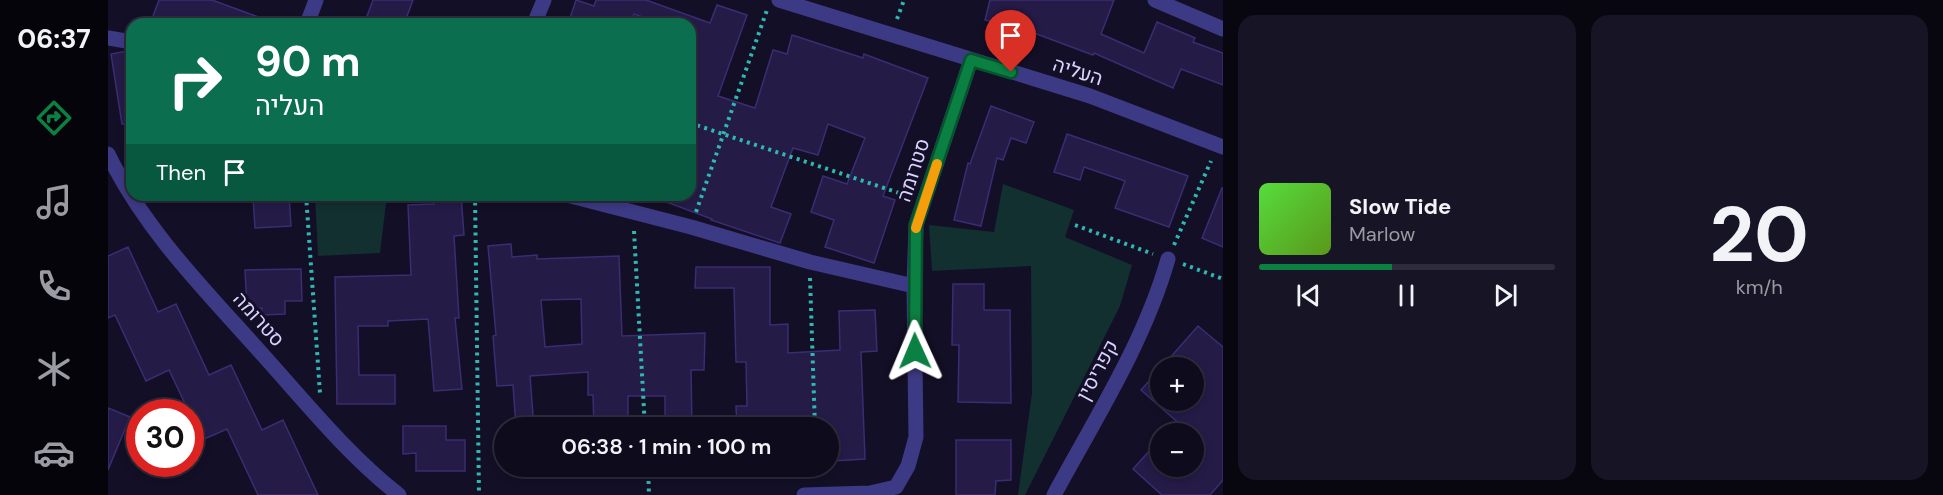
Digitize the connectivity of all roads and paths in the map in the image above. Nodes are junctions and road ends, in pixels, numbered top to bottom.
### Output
1 (316, 0) edge
2 (544, 0) edge
3 (770, 0) edge
4 (779, 0) edge
5 (1155, 0) edge
6 (309, 18) edge
7 (536, 18) edge
8 (1223, 29) edge
9 (108, 38) edge
10 (126, 41) edge
11 (971, 60) junction
12 (696, 125) edge
13 (724, 134) junction
14 (1220, 146) edge
15 (108, 154) edge
16 (126, 190) edge
17 (134, 201) edge
18 (306, 201) edge
19 (475, 201) edge
20 (589, 201) edge
21 (925, 202) junction
22 (633, 213) junction
23 (691, 227) junction
24 (1168, 259) joint
25 (810, 262) junction
26 (914, 286) junction
27 (644, 417) edge
28 (815, 417) edge
29 (322, 421) junction
30 (648, 477) edge
31 (399, 495) edge
32 (479, 495) edge
33 (649, 495) edge
34 (804, 495) edge
35 (1054, 495) edge

1 - 6 street
2 - 7 street
3 - 13 path
4 - 11 street, העליה
5 - 8 street
9 - 10 street
11 - 14 street, העליה
11 - 21 street, סטרומה
12 - 13 path
13 - 21 path
13 - 23 path
14 - 24 path
15 - 16 street, סטרומה
17 - 29 street, סטרומה
18 - 29 path
19 - 32 path
20 - 22 street
21 - 26 street, סטרומה
22 - 23 street
22 - 27 path
23 - 25 street
24 - 35 street, קפריסין
25 - 26 street
25 - 28 path
26 - 34 street, סטרומה
29 - 31 street, סטרומה
30 - 33 path

